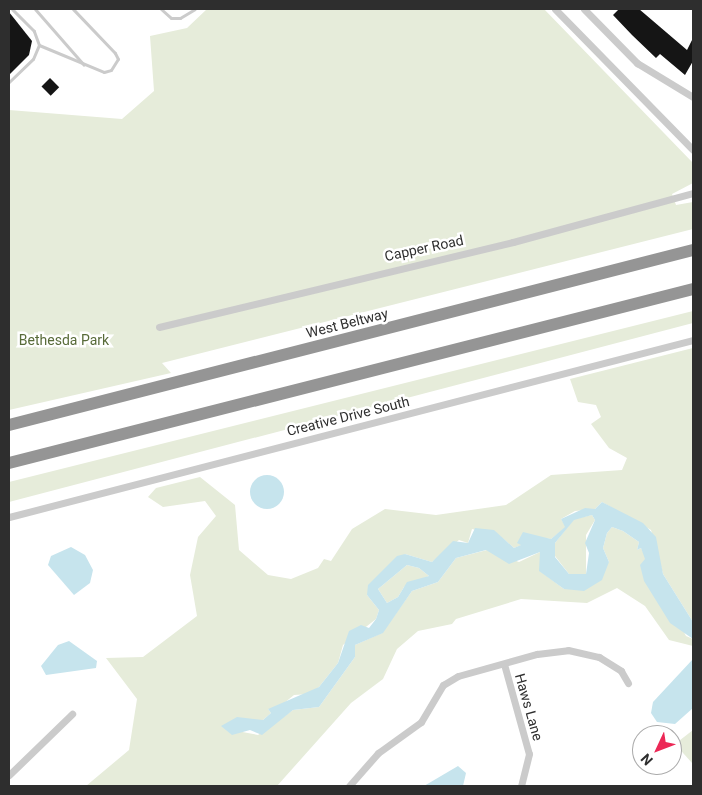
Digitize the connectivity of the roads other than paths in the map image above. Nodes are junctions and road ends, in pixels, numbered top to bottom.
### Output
1 (12, 9) edge
2 (35, 9) edge
3 (73, 9) edge
4 (161, 9) edge
5 (195, 9) edge
6 (555, 9) edge
7 (584, 9) edge
8 (39, 45) junction
9 (85, 66) junction
10 (9, 82) edge
11 (693, 97) edge
12 (693, 150) edge
13 (693, 193) edge
14 (693, 250) edge
15 (693, 289) edge
16 (160, 327) dead end
17 (693, 340) edge
18 (9, 424) edge
19 (9, 463) edge
20 (9, 518) edge
21 (504, 664) junction
22 (628, 683) dead end
23 (72, 714) dead end
24 (9, 775) edge
25 (349, 786) edge
26 (521, 786) edge

1 - 8 lane
2 - 9 lane
3 - 9 lane
4 - 5 lane
6 - 12 street
7 - 11 street
8 - 9 lane
8 - 10 lane
13 - 16 street, Capper Road
14 - 18 highway, West Beltway
15 - 19 highway
17 - 20 street, Creative Drive South
21 - 22 street
21 - 25 street
21 - 26 street, Haws Lane
23 - 24 street

